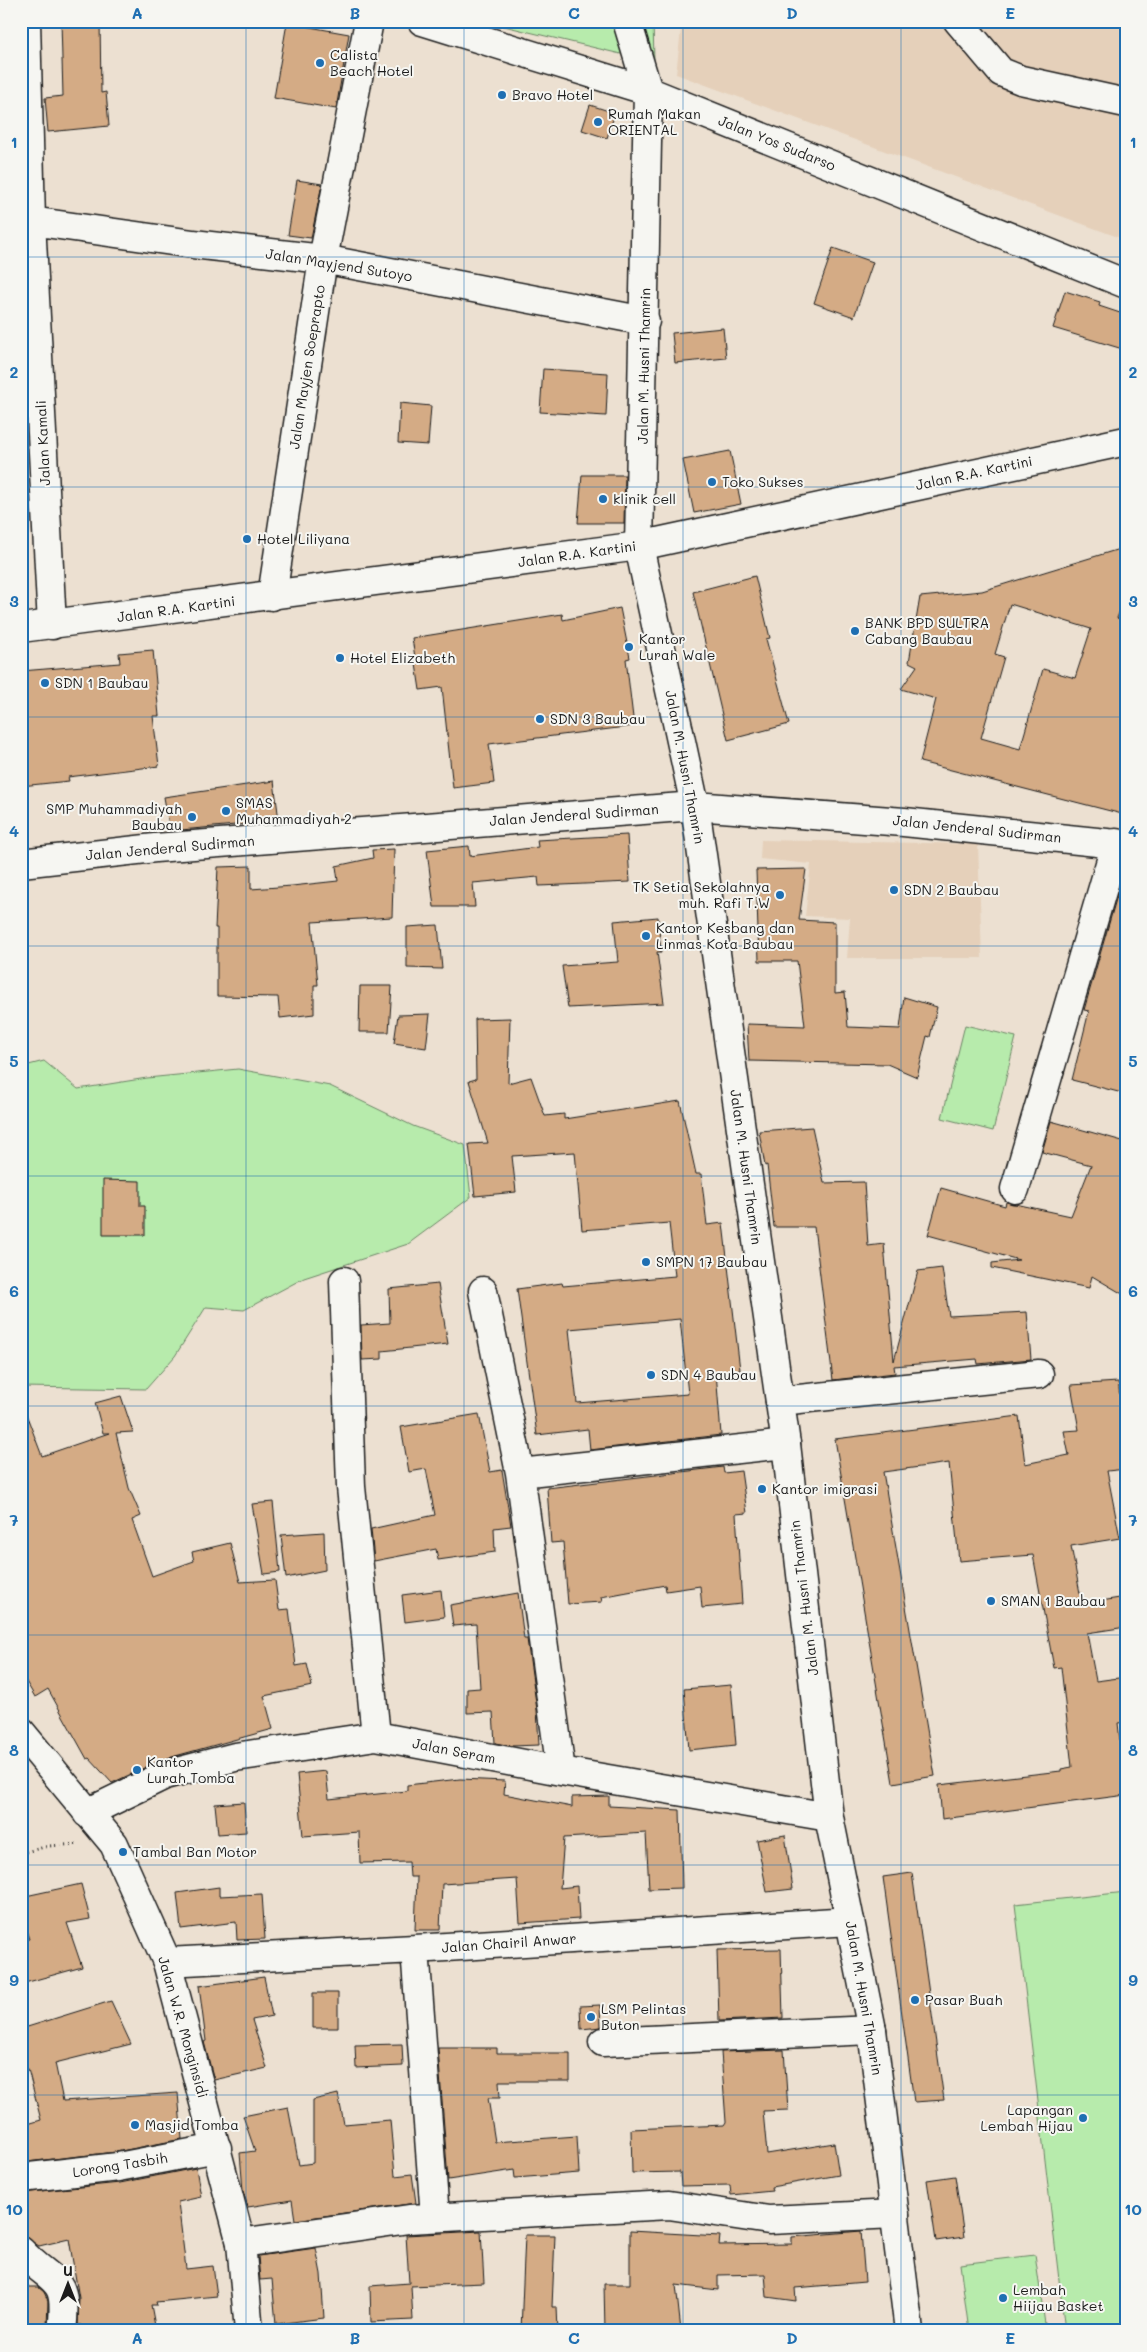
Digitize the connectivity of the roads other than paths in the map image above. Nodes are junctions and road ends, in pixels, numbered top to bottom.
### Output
1 (26, 21) edge
2 (369, 21) edge
3 (422, 21) edge
4 (627, 21) edge
5 (958, 21) edge
6 (648, 91) junction
7 (1126, 102) edge
8 (31, 220) junction
9 (323, 259) junction
10 (1126, 284) edge
11 (645, 322) junction
12 (1126, 441) edge
13 (639, 546) junction
14 (272, 596) junction
15 (52, 625) junction
16 (21, 628) edge
17 (695, 806) junction
18 (1121, 844) edge
19 (21, 863) edge
20 (1015, 1188) dead end
21 (344, 1282) dead end
22 (483, 1291) dead end
23 (1039, 1374) dead end
24 (780, 1401) junction
25 (786, 1444) junction
26 (520, 1473) junction
27 (21, 1732) edge
28 (376, 1736) junction
29 (561, 1771) junction
30 (87, 1813) junction
31 (829, 1817) junction
32 (850, 1921) junction
33 (415, 1949) junction
34 (167, 1962) junction
35 (872, 2030) junction
36 (603, 2042) dead end
37 (217, 2148) junction
38 (21, 2178) edge
39 (895, 2214) junction
40 (435, 2217) junction
41 (241, 2243) junction
42 (21, 2251) edge
43 (62, 2331) edge
44 (249, 2331) edge
45 (909, 2331) edge

1 - 8 main road, Jalan Kamali
2 - 9 main road, Jalan Mayjen Soeprapto
3 - 6 main road, Jalan Yos Sudarso
4 - 6 main road, Jalan M. Husni Thamrin
5 - 7 main road
6 - 10 main road, Jalan Yos Sudarso
6 - 11 main road, Jalan M. Husni Thamrin
8 - 9 main road, Jalan Mayjend Sutoyo
8 - 15 main road, Jalan Kamali
9 - 11 main road, Jalan Mayjend Sutoyo
9 - 14 main road, Jalan Mayjen Soeprapto
11 - 13 main road, Jalan M. Husni Thamrin
12 - 13 main road, Jalan R.A. Kartini
13 - 14 main road, Jalan R.A. Kartini
13 - 17 main road, Jalan M. Husni Thamrin
14 - 15 main road, Jalan R.A. Kartini
15 - 16 main road, Jalan R.A. Kartini
17 - 18 main road, Jalan Jenderal Sudirman
17 - 19 main road, Jalan Jenderal Sudirman
17 - 24 main road, Jalan M. Husni Thamrin
18 - 20 main road
21 - 28 main road
22 - 26 main road
23 - 24 main road
24 - 25 main road, Jalan M. Husni Thamrin
25 - 26 main road
25 - 31 main road, Jalan M. Husni Thamrin
26 - 29 main road
27 - 30 main road, Jalan W.R. Monginsidi
28 - 29 main road, Jalan Seram
28 - 30 main road, Jalan Seram
29 - 31 main road, Jalan Seram
30 - 34 main road, Jalan W.R. Monginsidi
31 - 32 main road, Jalan M. Husni Thamrin
32 - 33 main road, Jalan Chairil Anwar
32 - 35 main road, Jalan M. Husni Thamrin
33 - 34 main road, Jalan Chairil Anwar
33 - 40 main road
34 - 37 main road, Jalan W.R. Monginsidi
35 - 36 main road
35 - 39 main road, Jalan M. Husni Thamrin
37 - 38 main road, Lorong Tasbih
37 - 41 main road, Jalan W.R. Monginsidi
39 - 40 main road
39 - 45 main road, Jalan M. Husni Thamrin
40 - 41 main road
41 - 44 main road, Jalan W.R. Monginsidi
42 - 43 main road

